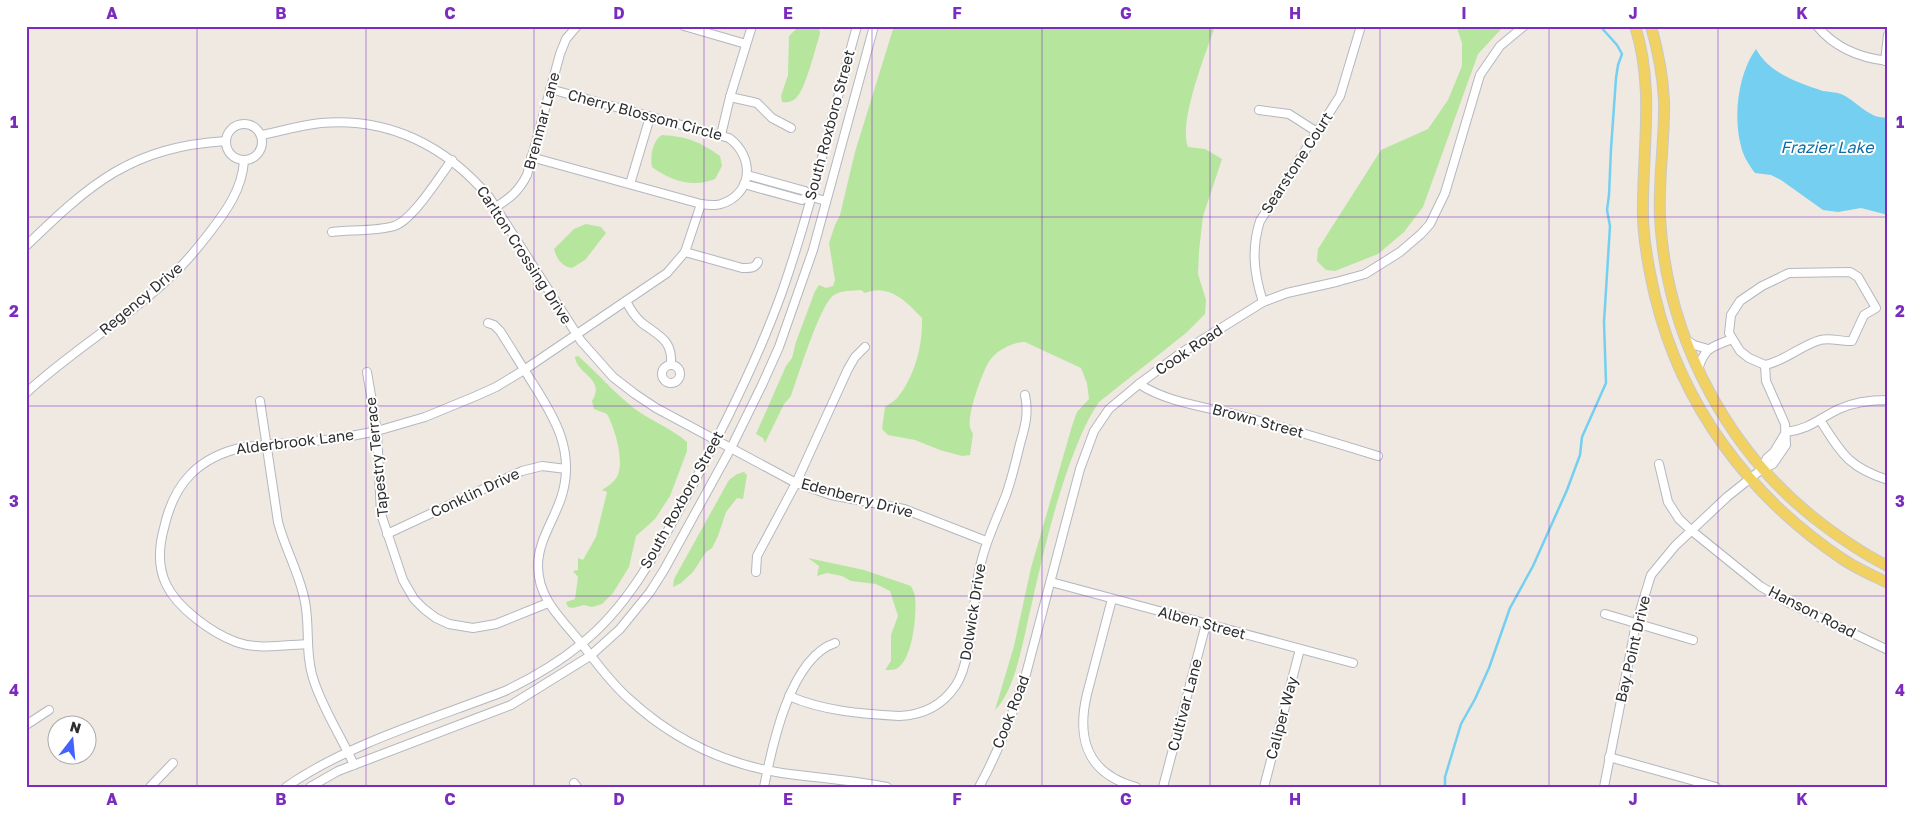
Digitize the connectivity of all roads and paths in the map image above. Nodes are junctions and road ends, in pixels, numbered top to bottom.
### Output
1 (577, 26) edge
2 (684, 26) edge
3 (752, 26) edge
4 (856, 26) edge
5 (874, 26) edge
6 (1361, 26) edge
7 (1524, 26) edge
8 (1635, 26) edge
9 (1651, 26) edge
10 (1817, 26) edge
11 (1888, 35) edge
12 (746, 44) junction
13 (1886, 61) edge
14 (550, 89) junction
15 (730, 97) junction
16 (1259, 110) dead end
17 (650, 117) junction
18 (792, 128) dead end
19 (1317, 132) junction
20 (262, 135) junction
21 (722, 135) junction
22 (226, 141) junction
23 (531, 157) junction
24 (244, 160) junction
25 (452, 160) junction
26 (747, 175) junction
27 (630, 184) junction
28 (744, 184) junction
29 (809, 197) junction
30 (826, 201) junction
31 (701, 204) junction
32 (496, 207) junction
33 (332, 232) dead end
34 (26, 246) edge
35 (685, 252) junction
36 (758, 262) dead end
37 (626, 301) junction
38 (1263, 302) junction
39 (488, 323) dead end
40 (576, 335) junction
41 (1732, 339) junction
42 (1686, 340) junction
43 (865, 347) dead end
44 (1708, 348) junction
45 (671, 365) dead end
46 (1765, 365) junction
47 (524, 370) junction
48 (1698, 370) junction
49 (367, 372) dead end
50 (1139, 384) junction
51 (26, 393) edge
52 (1025, 396) dead end
53 (1888, 400) edge
54 (260, 401) dead end
55 (1820, 420) junction
56 (377, 431) junction
57 (1786, 432) junction
58 (716, 440) junction
59 (267, 445) junction
60 (731, 448) junction
61 (1378, 456) dead end
62 (1659, 464) dead end
63 (566, 469) junction
64 (1762, 469) junction
65 (1750, 479) junction
66 (1888, 480) edge
67 (796, 483) junction
68 (1692, 531) junction
69 (387, 534) junction
70 (986, 541) junction
71 (1888, 566) edge
72 (756, 572) dead end
73 (1051, 582) junction
74 (1888, 583) edge
75 (1112, 599) junction
76 (548, 604) junction
77 (1605, 614) dead end
78 (1206, 624) junction
79 (1636, 624) junction
80 (1693, 640) dead end
81 (835, 643) dead end
82 (308, 644) junction
83 (582, 644) junction
84 (1300, 649) junction
85 (1888, 650) edge
86 (590, 656) junction
87 (1353, 663) dead end
88 (789, 696) junction
89 (49, 710) dead end
90 (26, 724) edge
91 (348, 751) junction
92 (1609, 757) junction
93 (173, 763) dead end
94 (354, 765) junction
95 (767, 770) junction
96 (870, 785) edge
97 (150, 787) edge
98 (286, 787) edge
99 (310, 787) edge
100 (764, 787) edge
101 (887, 787) edge
102 (979, 787) edge
103 (1136, 787) edge
104 (1163, 787) edge
105 (1264, 787) edge
106 (1604, 787) edge
107 (1716, 787) edge

1 - 14 street, Brenmar Lane
2 - 12 street
3 - 12 street
4 - 29 street, South Roxboro Street
5 - 30 street, South Roxboro Street
6 - 19 street, Searstone Court
7 - 38 street, Cook Road
8 - 65 main road
9 - 42 main road
10 - 13 street
11 - 13 street
12 - 15 street
14 - 17 street, Cherry Blossom Circle
14 - 23 street, Brenmar Lane
15 - 18 street
15 - 21 street
16 - 19 street
17 - 21 street, Cherry Blossom Circle
17 - 27 street
19 - 38 street, Searstone Court
20 - 22 street
20 - 24 street
20 - 25 street, Carlton Crossing Drive
21 - 26 street, Cherry Blossom Circle
22 - 24 street
22 - 34 street
23 - 27 street, Cherry Blossom Circle
23 - 32 street, Brenmar Lane
24 - 51 street, Regency Drive
25 - 32 street, Carlton Crossing Drive
25 - 33 street
26 - 28 street, Cherry Blossom Circle
26 - 29 street
27 - 31 street, Cherry Blossom Circle
28 - 29 street
28 - 31 street, Cherry Blossom Circle
29 - 30 street
29 - 58 street, South Roxboro Street
30 - 60 street, South Roxboro Street
31 - 35 street
32 - 40 street, Carlton Crossing Drive
35 - 36 street
35 - 37 street, Alderbrook Lane
37 - 40 street, Alderbrook Lane
37 - 45 street
38 - 50 street, Cook Road
39 - 47 street
40 - 47 street, Alderbrook Lane
40 - 58 street, Carlton Crossing Drive
41 - 44 street
41 - 46 street
41 - 46 street
42 - 44 street
42 - 48 main road
43 - 67 street
44 - 48 street
46 - 57 street
47 - 56 street, Alderbrook Lane
47 - 63 street
48 - 64 main road
49 - 56 street, Tapestry Terrace
50 - 61 street, Brown Street
50 - 73 street, Cook Road
52 - 70 street, Dolwick Drive
53 - 55 street
54 - 59 street
55 - 57 street
55 - 66 street
56 - 59 street, Alderbrook Lane
56 - 69 street, Tapestry Terrace
57 - 64 street, Bay Point Drive
58 - 60 street, Carlton Crossing Drive
58 - 83 street, South Roxboro Street
59 - 82 street
59 - 82 street, Alderbrook Lane
60 - 67 street, Edenberry Drive
60 - 86 street, South Roxboro Street
62 - 68 street, Hanson Road
63 - 69 street, Conklin Drive
63 - 76 street
64 - 65 street, Bay Point Drive
64 - 71 main road
65 - 68 street, Bay Point Drive
65 - 74 main road
67 - 70 street, Edenberry Drive
67 - 72 street
68 - 79 street, Bay Point Drive
68 - 85 street, Hanson Road
69 - 76 street, Tapestry Terrace
70 - 88 street, Dolwick Drive
73 - 75 street, Alben Street
73 - 102 street, Cook Road
75 - 78 street, Alben Street
75 - 103 street
76 - 83 street
77 - 79 street
78 - 84 street, Alben Street
78 - 104 street, Cultivar Lane
79 - 80 street
79 - 92 street, Bay Point Drive
81 - 88 street
82 - 91 street
83 - 86 street
83 - 91 street, South Roxboro Street
84 - 87 street, Alben Street
84 - 105 street, Caliper Way
86 - 94 street, South Roxboro Street
86 - 95 street
88 - 95 street
89 - 90 street
91 - 94 street
91 - 98 street, South Roxboro Street
92 - 106 street, Bay Point Drive
92 - 107 street
93 - 97 street
94 - 99 street, South Roxboro Street
95 - 96 street
95 - 100 street
96 - 101 street

